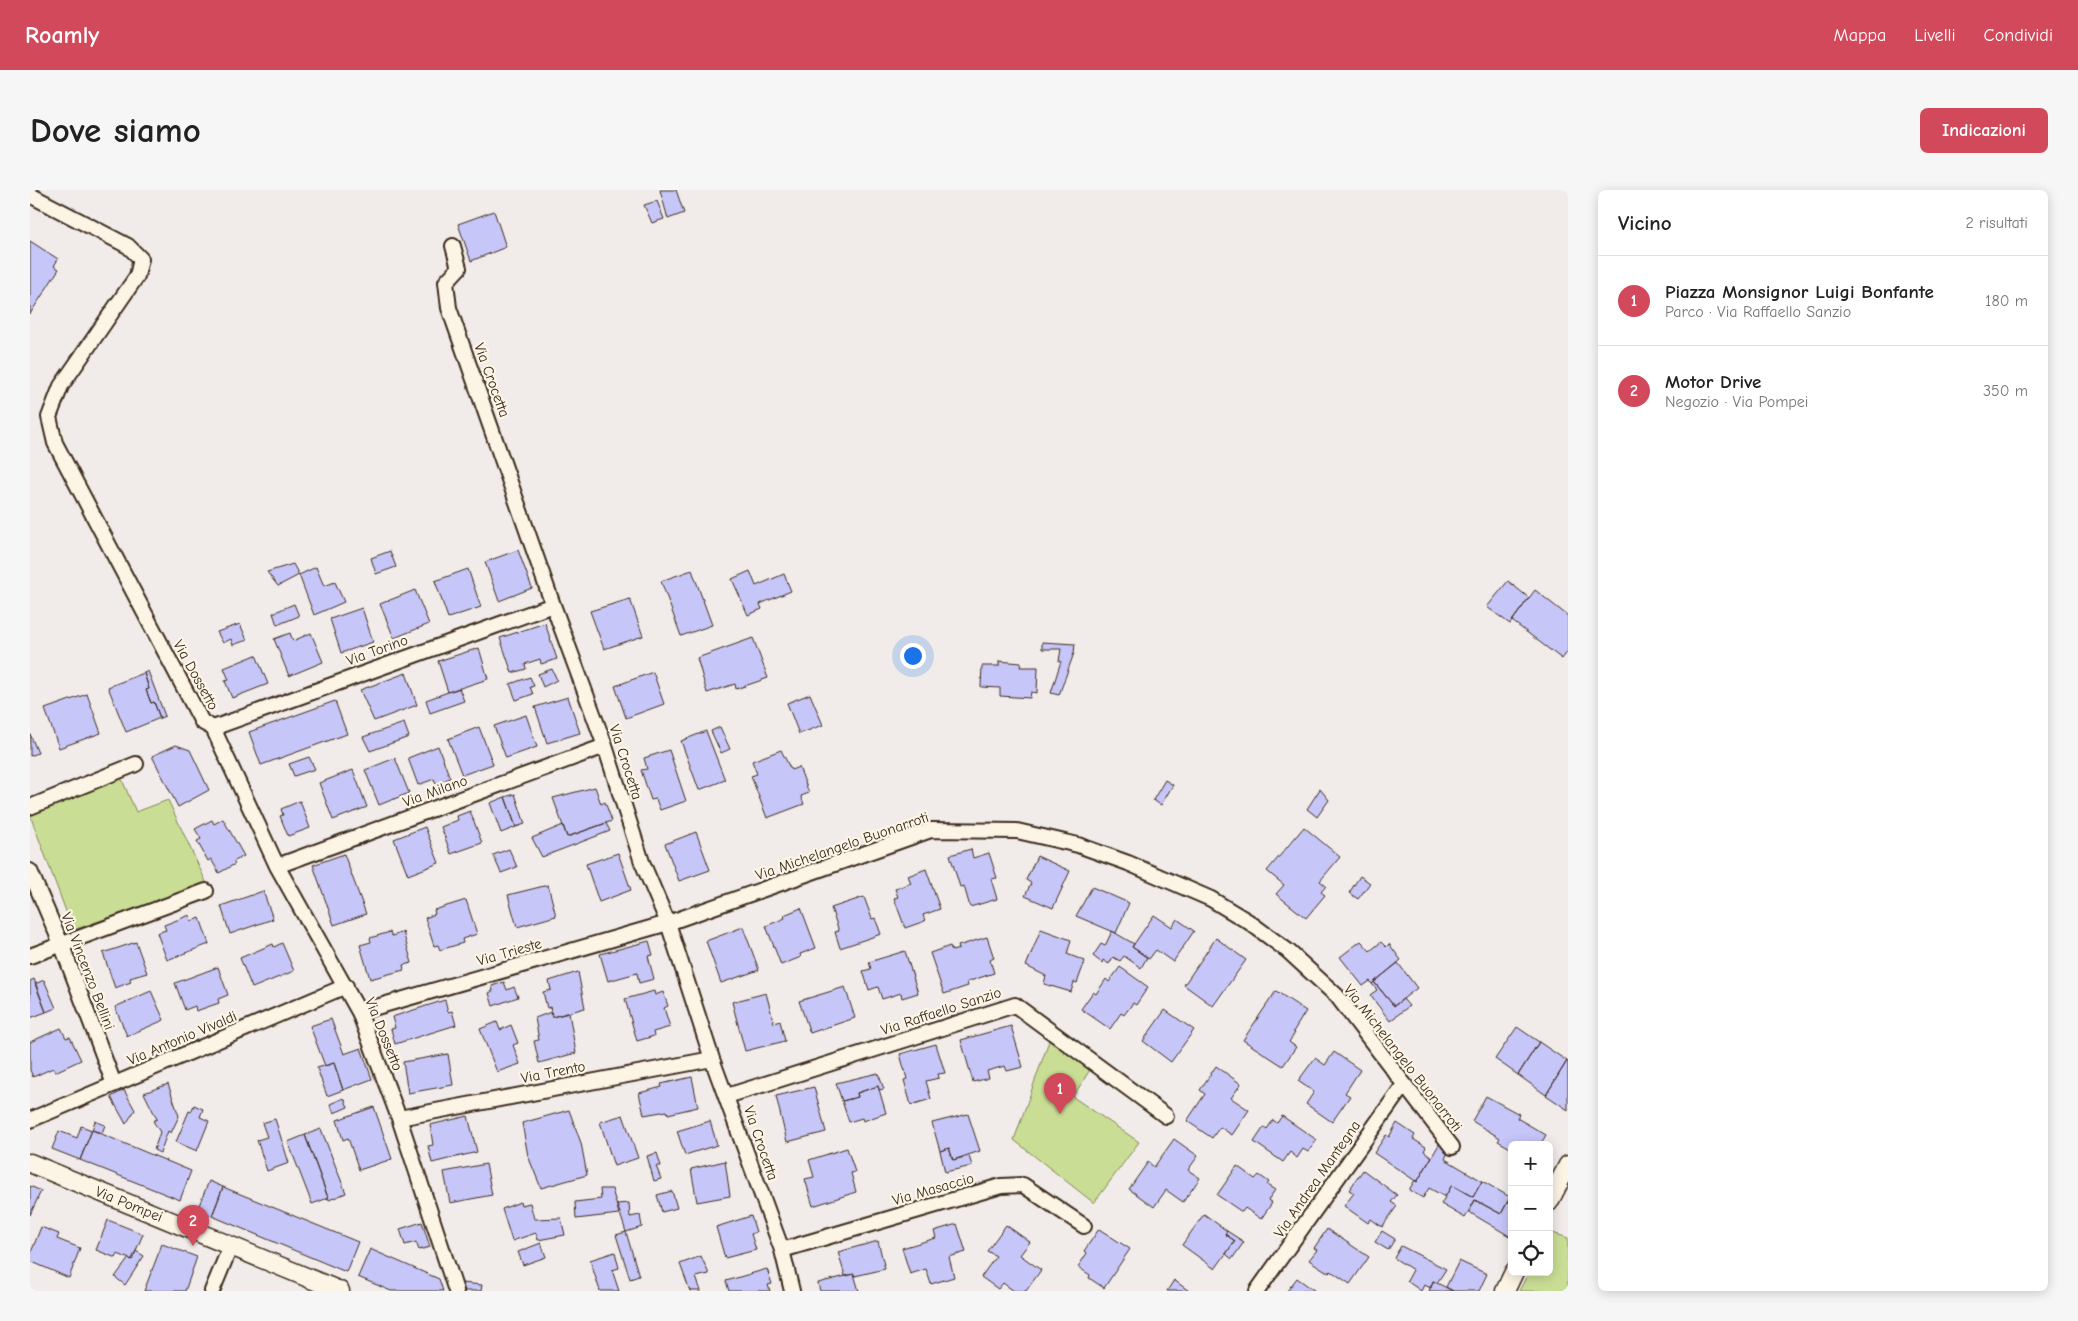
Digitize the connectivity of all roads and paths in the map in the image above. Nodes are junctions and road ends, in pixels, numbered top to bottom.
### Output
1 (30, 195) edge
2 (453, 246) dead end
3 (553, 605) junction
4 (213, 728) junction
5 (605, 746) junction
6 (136, 764) dead end
7 (30, 807) edge
8 (277, 866) junction
9 (30, 871) edge
10 (206, 891) dead end
11 (668, 923) junction
12 (62, 946) junction
13 (30, 956) edge
14 (346, 986) junction
15 (359, 1012) junction
16 (712, 1059) junction
17 (114, 1084) junction
18 (1404, 1086) junction
19 (727, 1096) junction
20 (1166, 1116) dead end
21 (399, 1118) junction
22 (30, 1120) edge
23 (1452, 1147) dead end
24 (30, 1163) edge
25 (1568, 1165) edge
26 (1553, 1194) edge
27 (1084, 1226) dead end
28 (231, 1245) junction
29 (782, 1250) junction
30 (1512, 1276) edge
31 (212, 1291) edge
32 (340, 1291) edge
33 (456, 1291) edge
34 (792, 1291) edge
35 (1257, 1291) edge
36 (1505, 1291) edge

1 - 4 street, Via Dossetto
2 - 3 street, Via Crocetta
3 - 4 street, Via Torino
3 - 5 street, Via Crocetta
4 - 8 street, Via Dossetto
5 - 8 street, Via Milano
5 - 11 street, Via Crocetta
6 - 7 street
8 - 14 street, Via Dossetto
9 - 12 street, Via Vincenzo Bellini
10 - 12 street
11 - 15 street, Via Trieste
11 - 16 street, Via Crocetta
11 - 18 street, Via Michelangelo Buonarroti
12 - 13 street
12 - 17 street, Via Vincenzo Bellini
14 - 15 street, Via Dossetto
14 - 17 street, Via Antonio Vivaldi
15 - 21 street, Via Dossetto
16 - 19 street, Via Crocetta
16 - 21 street, Via Trento
17 - 22 street, Via Antonio Vivaldi
18 - 23 street, Via Michelangelo Buonarroti
18 - 35 street, Via Andrea Mantegna
19 - 20 street, Via Raffaello Sanzio
19 - 29 street, Via Crocetta
21 - 33 street, Via Dossetto
24 - 28 street, Via Pompei
25 - 26 street
27 - 29 street, Via Masaccio
28 - 31 street
28 - 32 street, Via Pompei
29 - 34 street, Via Crocetta
30 - 36 street

